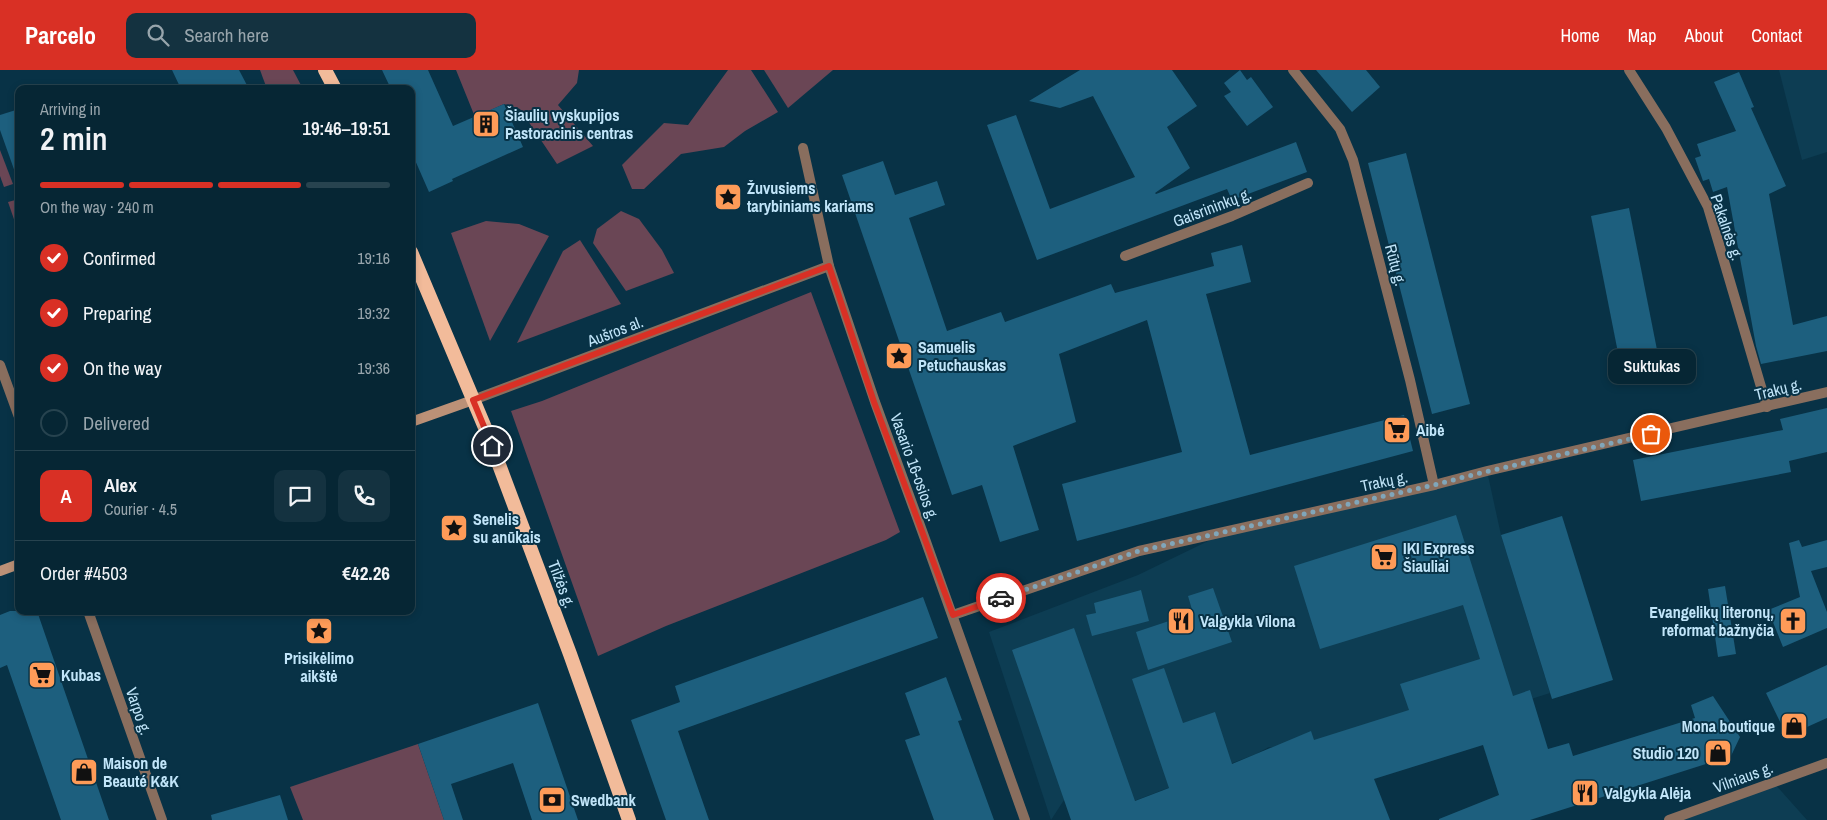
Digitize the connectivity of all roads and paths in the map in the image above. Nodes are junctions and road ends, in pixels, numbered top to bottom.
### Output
1 (325, 70) edge
2 (1293, 70) edge
3 (1629, 70) edge
4 (333, 85) edge
5 (803, 148) dead end
6 (1308, 183) dead end
7 (1125, 256) dead end
8 (415, 262) edge
9 (829, 266) junction
10 (0, 365) edge
11 (1827, 392) edge
12 (473, 400) junction
13 (15, 406) edge
14 (1767, 407) junction
15 (415, 421) edge
16 (1434, 485) junction
17 (15, 566) edge
18 (0, 572) edge
19 (89, 615) edge
20 (953, 615) junction
21 (1827, 763) edge
22 (162, 820) edge
23 (629, 820) edge
24 (1025, 820) edge
25 (1669, 820) edge

1 - 4 highway
2 - 16 street, Rūtų g.
3 - 14 street, Pakalnės g.
5 - 9 street, Vasario 16-osios g.
6 - 7 street, Gaisrininkų g.
8 - 12 highway, Tilžės g.
9 - 12 street, Aušros al.
9 - 20 street, Vasario 16-osios g.
10 - 13 street
11 - 14 street, Trakų g.
12 - 15 main road, Aušros al.
12 - 23 highway, Tilžės g.
14 - 16 street, Trakų g.
16 - 20 street, Trakų g.
17 - 18 main road
19 - 22 street, Varpo g.
20 - 24 street, Vasario 16-osios g.
21 - 25 street, Vilniaus g.

